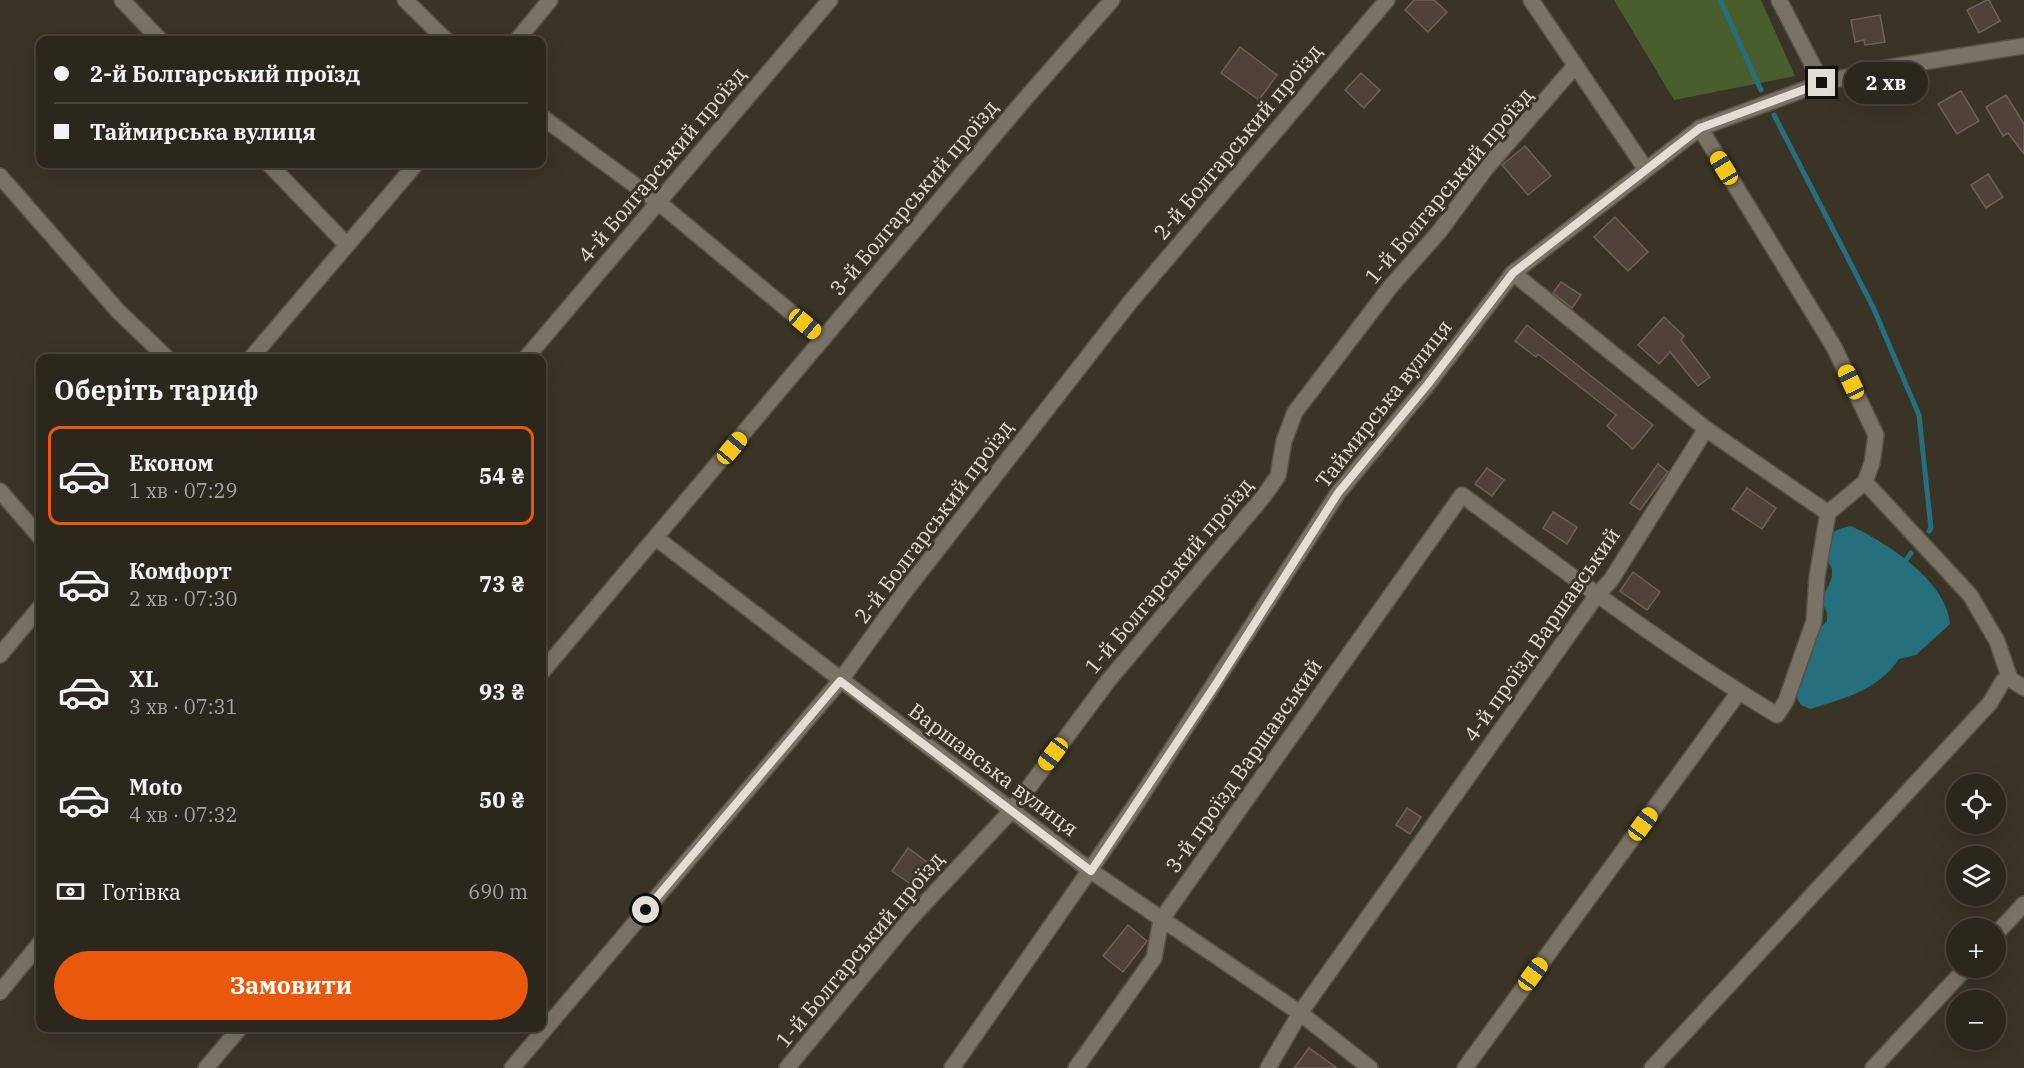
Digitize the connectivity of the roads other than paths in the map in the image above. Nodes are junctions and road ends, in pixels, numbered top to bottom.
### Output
1 (122, 0) edge
2 (405, 0) edge
3 (550, 0) edge
4 (830, 0) edge
5 (1112, 0) edge
6 (1388, 0) edge
7 (1531, 0) edge
8 (1779, 0) edge
9 (156, 36) edge
10 (442, 36) edge
11 (520, 36) edge
12 (2024, 46) edge
13 (1575, 66) junction
14 (1822, 83) junction
15 (546, 120) edge
16 (1700, 128) junction
17 (273, 168) edge
18 (413, 168) edge
19 (1645, 168) junction
20 (0, 176) edge
21 (658, 202) junction
22 (347, 245) junction
23 (1513, 273) junction
24 (823, 339) junction
25 (163, 354) edge
26 (254, 354) edge
27 (529, 354) edge
28 (1706, 429) junction
29 (1865, 482) junction
30 (0, 491) edge
31 (1828, 513) junction
32 (36, 532) edge
33 (656, 538) junction
34 (1598, 594) junction
35 (36, 612) edge
36 (0, 655) edge
37 (546, 667) edge
38 (2010, 679) junction
39 (840, 681) junction
40 (2024, 688) edge
41 (1739, 692) junction
42 (1012, 810) junction
43 (1091, 871) junction
44 (2024, 904) edge
45 (1161, 920) junction
46 (2006, 924) edge
47 (36, 948) edge
48 (1957, 978) edge
49 (0, 992) edge
50 (1300, 1013) junction
51 (546, 1028) edge
52 (237, 1032) edge
53 (543, 1032) edge
54 (206, 1068) edge
55 (512, 1068) edge
56 (787, 1068) edge
57 (952, 1068) edge
58 (1076, 1068) edge
59 (1268, 1068) edge
60 (1370, 1068) edge
61 (1465, 1068) edge
62 (1652, 1068) edge
63 (1874, 1068) edge

1 - 9 street
2 - 10 street
3 - 11 street
4 - 21 street, 4-й Болгарський проїзд
5 - 24 street, 3-й Болгарський проїзд
6 - 39 street, 2-й Болгарський проїзд
7 - 13 street
8 - 14 street
12 - 14 street, Таймирська вулиця
13 - 19 street
13 - 42 street, 1-й Болгарський проїзд
14 - 16 street, Таймирська вулиця
15 - 21 street
16 - 19 street, Таймирська вулиця
16 - 29 street
17 - 22 street
18 - 22 street
19 - 23 street, Таймирська вулиця
20 - 25 street
21 - 24 street
21 - 27 street, 4-й Болгарський проїзд
22 - 26 street
23 - 28 street
23 - 43 street, Таймирська вулиця
24 - 33 street, 3-й Болгарський проїзд
28 - 31 street
28 - 34 street, 4-й проїзд Варшавський
29 - 31 street
29 - 38 street
30 - 32 street
31 - 41 street
33 - 37 street, 3-й Болгарський проїзд
33 - 39 street, Варшавська вулиця
34 - 41 street
34 - 45 street, 3-й проїзд Варшавський
34 - 50 street, 4-й проїзд Варшавський
35 - 36 street
38 - 40 street
38 - 62 street
39 - 42 street, Варшавська вулиця
39 - 51 street, 2-й Болгарський проїзд
41 - 61 street
42 - 43 street, Варшавська вулиця
42 - 56 street, 1-й Болгарський проїзд
43 - 45 street, Варшавська вулиця
43 - 57 street, Таймирська вулиця
44 - 46 street
45 - 50 street, Варшавська вулиця
45 - 58 street, 3-й проїзд Варшавський
47 - 49 street
48 - 63 street
50 - 59 street, 4-й проїзд Варшавський
50 - 60 street, Варшавська вулиця
52 - 54 street
53 - 55 street, 2-й Болгарський проїзд

